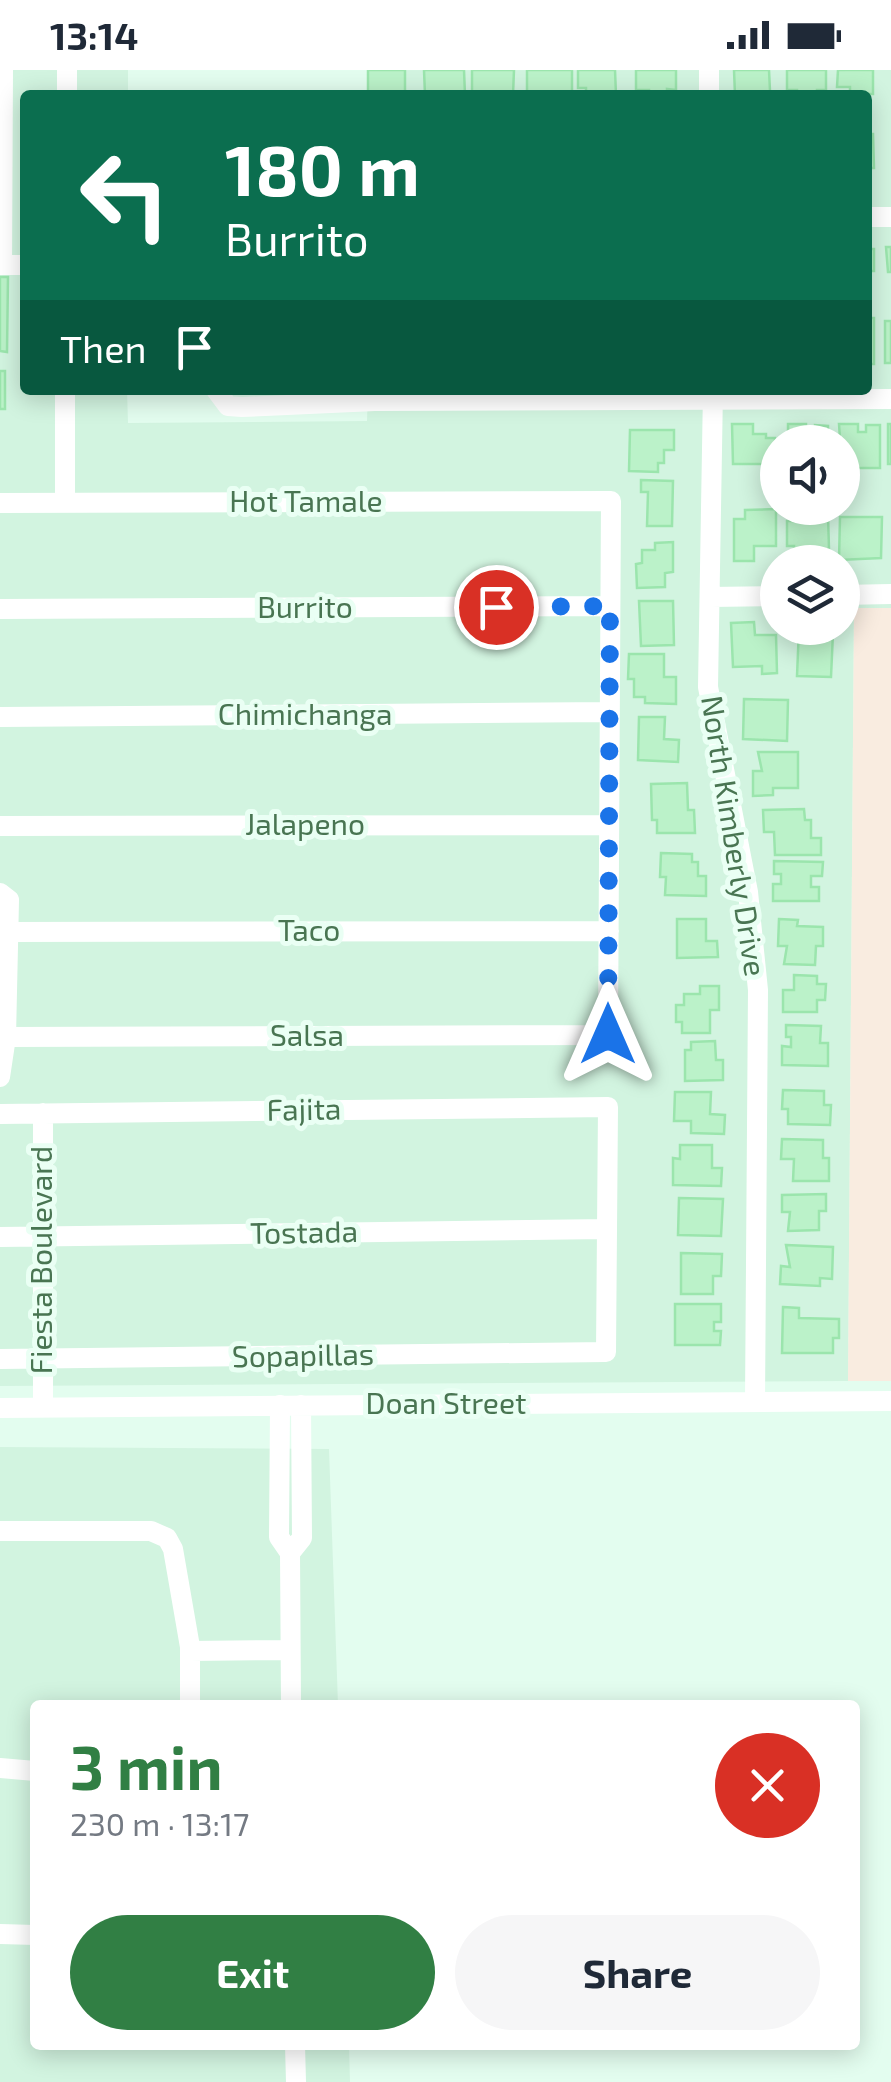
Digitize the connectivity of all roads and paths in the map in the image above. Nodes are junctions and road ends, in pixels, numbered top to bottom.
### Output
1 (4, 70) edge
2 (1, 265) edge
3 (65, 395) edge
4 (220, 395) edge
5 (713, 395) edge
6 (326, 397) edge
7 (891, 399) edge
8 (0, 503) edge
9 (65, 503) junction
10 (891, 594) edge
11 (860, 595) edge
12 (760, 596) edge
13 (710, 597) junction
14 (610, 606) junction
15 (0, 609) edge
16 (610, 712) junction
17 (0, 717) edge
18 (609, 825) junction
19 (0, 826) edge
20 (0, 893) edge
21 (608, 931) junction
22 (9, 932) junction
23 (3, 1007) edge
24 (6, 1037) junction
25 (0, 1077) edge
26 (43, 1113) junction
27 (0, 1114) edge
28 (607, 1229) junction
29 (42, 1236) junction
30 (0, 1237) edge
31 (41, 1359) junction
32 (0, 1360) edge
33 (891, 1401) edge
34 (756, 1402) junction
35 (291, 1406) junction
36 (42, 1407) junction
37 (0, 1408) edge
38 (0, 1531) edge
39 (190, 1650) junction
40 (290, 1650) junction
41 (190, 1700) edge
42 (291, 1700) edge
43 (0, 1768) edge
44 (30, 1771) edge
45 (0, 1934) edge
46 (30, 1936) edge
47 (295, 2050) edge
48 (296, 2082) edge

1 - 2 street
3 - 9 street
4 - 6 street
5 - 6 street
5 - 7 street
5 - 13 street, North Kimberly Drive
8 - 9 street, Hot Tamale
9 - 14 street, Hot Tamale
10 - 11 street
12 - 13 street
13 - 34 street, North Kimberly Drive
14 - 15 street, Burrito
14 - 16 street
16 - 17 street, Chimichanga
16 - 18 street
18 - 19 street, Jalapeno
18 - 21 street
20 - 22 street
21 - 22 street, Taco
21 - 24 street, Salsa
22 - 23 street
23 - 24 street
24 - 25 street
26 - 27 street, Fajita
26 - 28 street, Fajita
26 - 29 street, Fiesta Boulevard
28 - 29 street, Tostada
28 - 31 street, Sopapillas
29 - 30 street, Tostada
29 - 31 street, Fiesta Boulevard
31 - 32 street, Sopapillas
31 - 36 street, Fiesta Boulevard
33 - 34 street, Doan Street
34 - 35 street, Doan Street
35 - 36 street, Doan Street
35 - 40 street
36 - 37 street, Doan Street
38 - 39 street
39 - 40 street
39 - 41 street
40 - 42 street
43 - 44 street
45 - 46 street
47 - 48 street

